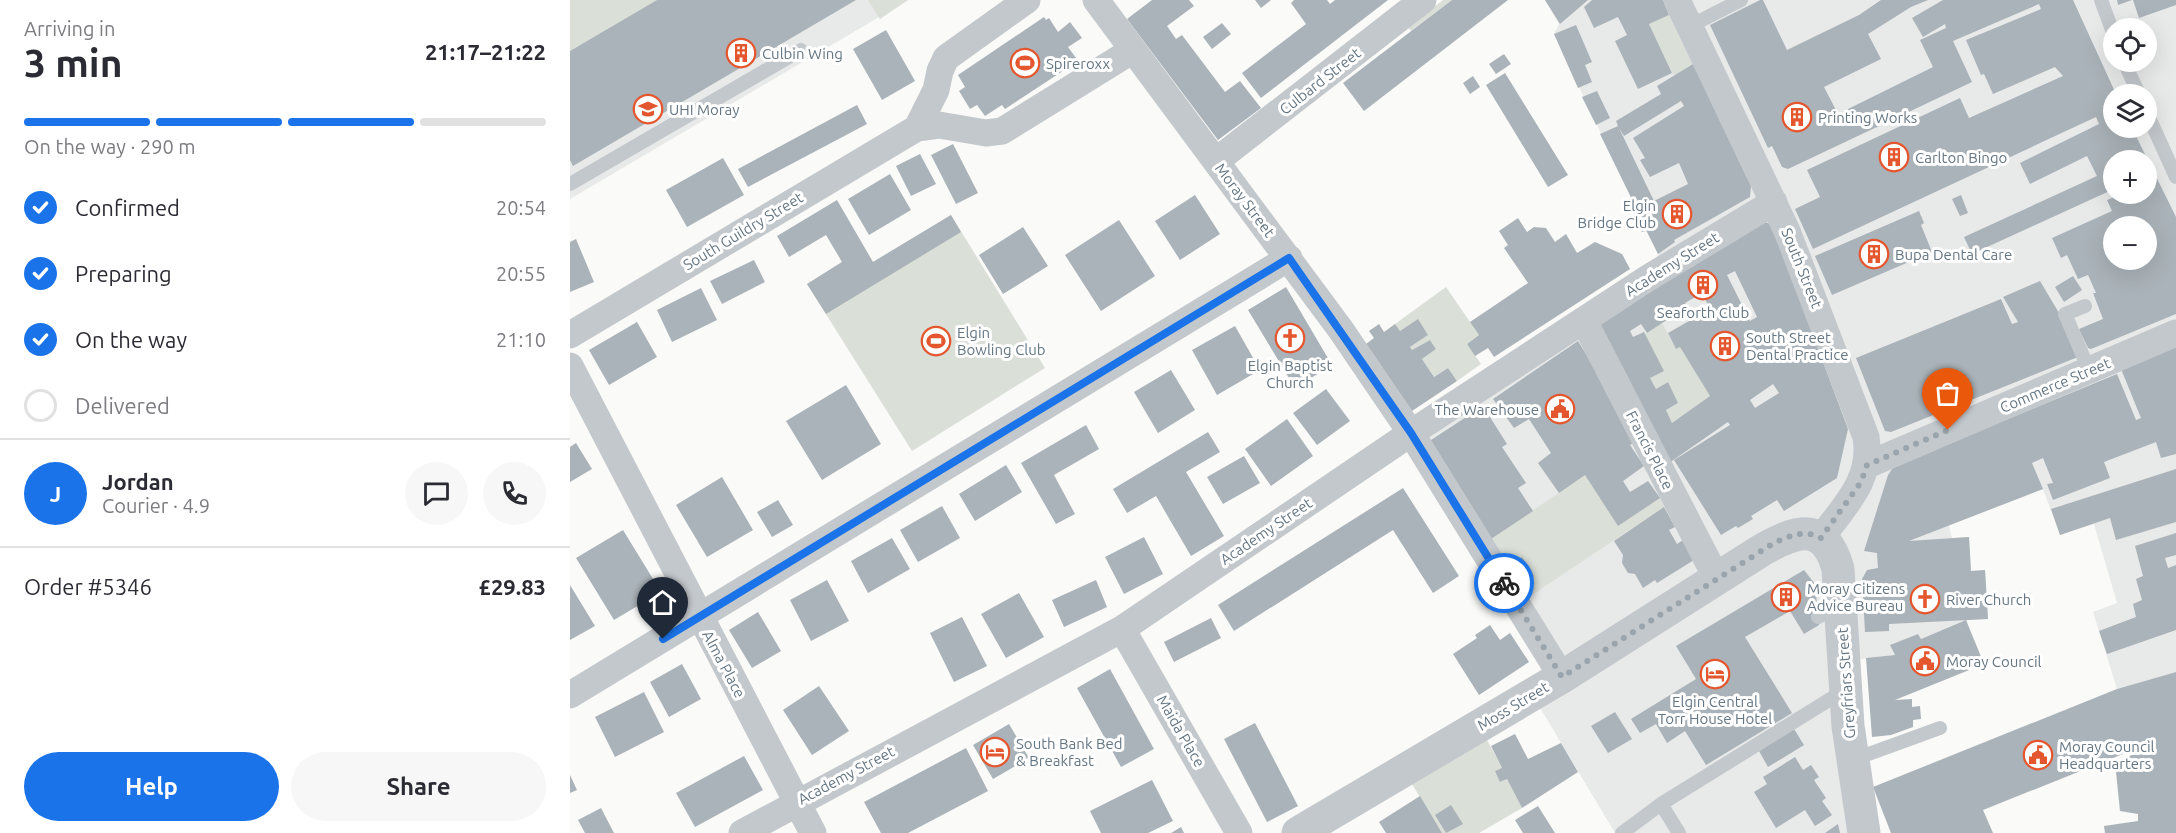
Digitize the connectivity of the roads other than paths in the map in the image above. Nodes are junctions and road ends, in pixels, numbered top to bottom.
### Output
1 (1027, 0) edge
2 (1423, 0) edge
3 (1677, 0) edge
4 (1741, 0) edge
5 (2101, 0) edge
6 (1099, 1) edge
7 (2108, 18) edge
8 (1690, 26) junction
9 (801, 50) dead end
10 (1133, 50) junction
11 (940, 71) junction
12 (917, 128) junction
13 (969, 128) junction
14 (2157, 135) edge
15 (1216, 161) junction
16 (2176, 177) edge
17 (570, 184) edge
18 (1774, 202) junction
19 (1289, 258) junction
20 (2085, 306) dead end
21 (1584, 321) junction
22 (2176, 333) edge
23 (570, 335) edge
24 (570, 366) edge
25 (2089, 370) junction
26 (1411, 433) junction
27 (1867, 465) junction
28 (1821, 538) junction
29 (1717, 579) junction
30 (700, 617) junction
31 (1122, 629) junction
32 (1562, 677) junction
33 (1845, 690) junction
34 (570, 695) edge
35 (1940, 728) dead end
36 (1852, 760) junction
37 (796, 802) junction
38 (1661, 804) junction
39 (742, 833) edge
40 (813, 833) edge
41 (1239, 833) edge
42 (1298, 833) edge
43 (1622, 833) edge
44 (1679, 833) edge
45 (1864, 833) edge

1 - 11 street
2 - 15 street, Culbard Street
3 - 8 street, South Street
4 - 8 lane
5 - 7 lane
6 - 10 street, Moray Street
8 - 18 street, South Street
9 - 17 lane
10 - 13 street, South Guildry Street
10 - 15 street, Moray Street
11 - 12 street
11 - 13 street
12 - 13 street, South Guildry Street
12 - 23 street, South Guildry Street
14 - 16 lane
15 - 19 street, Moray Street
18 - 21 street, Academy Street
18 - 27 street, South Street
19 - 26 street, Moray Street
19 - 30 street
20 - 25 lane
21 - 26 street, Academy Street
21 - 29 street, Francis Place
22 - 25 street, Commerce Street
24 - 30 street, Alma Place
25 - 27 street, Commerce Street
26 - 31 street, Academy Street
26 - 32 street, Moray Street
27 - 28 street, South Street
28 - 29 street, Moss Street
28 - 33 street, Greyfriars Street
29 - 32 street, Moss Street
30 - 34 street
30 - 37 street, Alma Place
31 - 37 street, Academy Street
31 - 41 street, Maida Place
32 - 42 street, Moss Street
33 - 36 street, Greyfriars Street
33 - 38 lane
35 - 36 lane
36 - 45 street, Greyfriars Street
37 - 39 street, Academy Street
37 - 40 street, Alma Place
38 - 43 lane
38 - 44 lane

